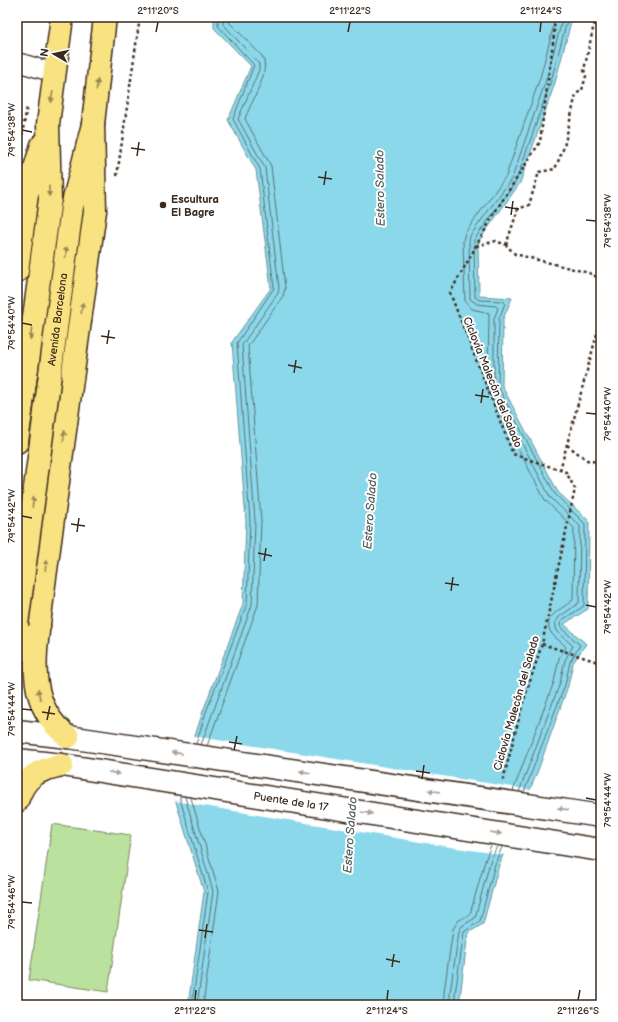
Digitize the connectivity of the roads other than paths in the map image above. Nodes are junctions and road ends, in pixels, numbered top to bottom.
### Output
1 (62, 17) edge
2 (105, 17) edge
3 (17, 62) edge
4 (56, 73) junction
5 (48, 124) junction
6 (93, 124) junction
7 (17, 270) edge
8 (17, 442) edge
9 (17, 624) edge
10 (40, 624) junction
11 (17, 652) edge
12 (17, 731) edge
13 (75, 738) junction
14 (17, 760) edge
15 (69, 766) junction
16 (17, 801) edge
17 (601, 816) edge
18 (601, 850) edge

1 - 4 main road, Avenida Barcelona
6 -> 2 main road, Avenida Barcelona
3 - 4 street
4 -> 5 main road, Avenida Barcelona
5 - 7 main road
5 -> 8 main road, Avenida Barcelona
9 -> 6 main road, Avenida Barcelona, bridge
10 -> 6 main road
10 - 11 main road
13 -> 10 main road
12 - 13 main road
17 -> 13 main road
14 - 15 main road, Puente de la 17
15 - 16 main road
15 -> 18 main road, Puente de la 17

